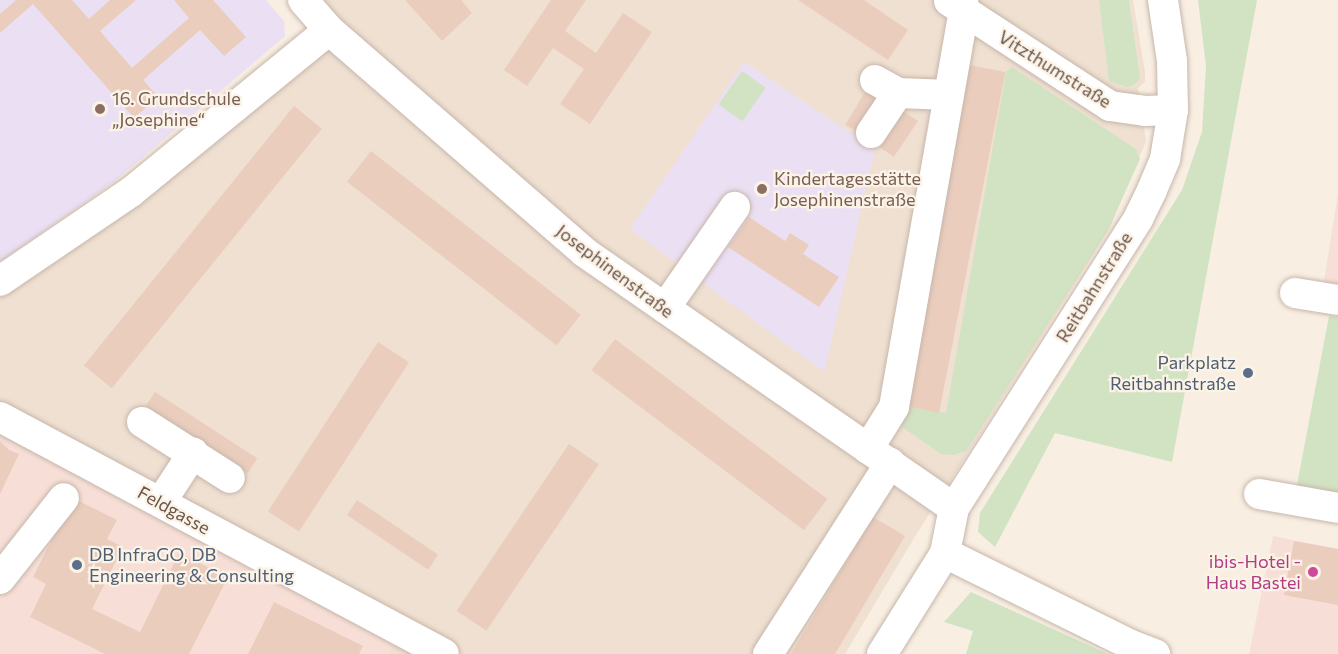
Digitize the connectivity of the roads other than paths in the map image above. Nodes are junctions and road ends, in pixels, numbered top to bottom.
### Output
1 (303, 0) edge
2 (1163, 0) edge
3 (958, 4) edge
4 (329, 30) junction
5 (949, 95) junction
6 (1173, 110) junction
7 (871, 133) dead end
8 (735, 207) dead end
9 (0, 281) edge
10 (1295, 292) dead end
11 (1338, 300) edge
12 (665, 308) junction
13 (0, 417) edge
14 (142, 422) dead end
15 (193, 453) junction
16 (879, 456) junction
17 (230, 478) dead end
18 (1258, 494) dead end
19 (64, 498) dead end
20 (161, 502) junction
21 (954, 508) junction
22 (1338, 508) edge
23 (945, 553) junction
24 (0, 579) edge
25 (403, 645) edge
26 (1143, 650) edge
27 (444, 654) edge
28 (768, 654) edge
29 (882, 654) edge

1 - 4 street, Josephinenstraße
2 - 6 street, Reitbahnstraße
3 - 5 street
3 - 6 street, Vitzthumstraße
4 - 9 street
4 - 12 street, Josephinenstraße
5 - 7 street
5 - 16 street
6 - 21 street, Reitbahnstraße
8 - 12 street
10 - 11 street
12 - 16 street, Josephinenstraße
13 - 20 street, Feldgasse
14 - 15 street
15 - 17 street
15 - 20 street
16 - 21 street, Josephinenstraße
16 - 28 street
18 - 22 street
19 - 24 street
20 - 25 street, Feldgasse
21 - 23 street, Reitbahnstraße
23 - 26 street
23 - 29 street, Reitbahnstraße
25 - 27 street, Feldgasse

